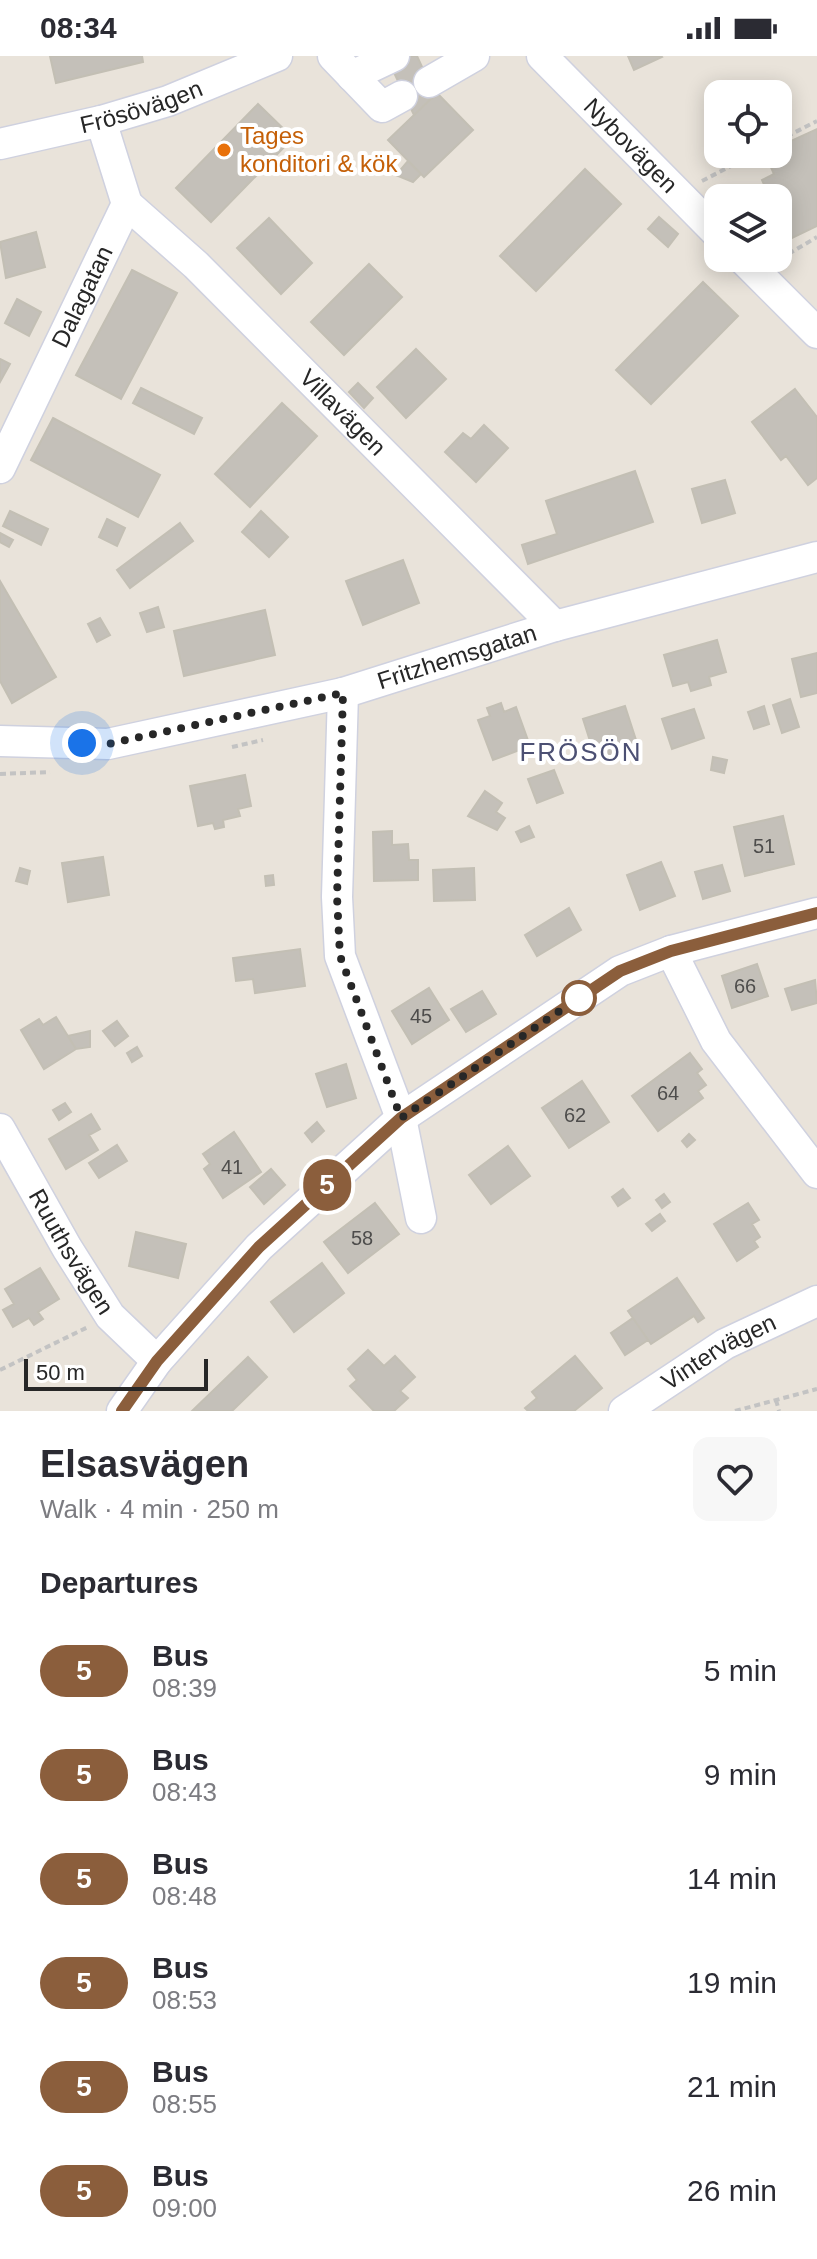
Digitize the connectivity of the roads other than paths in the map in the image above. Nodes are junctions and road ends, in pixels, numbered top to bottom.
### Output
1 (277, 56) edge
2 (394, 56) edge
3 (474, 56) edge
4 (542, 56) edge
5 (343, 66) edge
6 (429, 82) dead end
7 (402, 96) dead end
8 (101, 121) junction
9 (0, 144) edge
10 (127, 204) junction
11 (704, 220) edge
12 (756, 272) edge
13 (817, 333) edge
14 (0, 468) edge
15 (817, 557) edge
16 (555, 626) junction
17 (343, 693) junction
18 (0, 741) edge
19 (817, 913) edge
20 (671, 951) junction
21 (401, 1118) junction
22 (0, 1129) edge
23 (817, 1173) edge
24 (421, 1218) dead end
25 (817, 1301) edge
26 (157, 1361) junction
27 (122, 1411) edge
28 (624, 1411) edge

1 - 8 street, Frösövägen
2 - 5 street
3 - 6 street
4 - 11 street, Nybovägen
5 - 7 street
8 - 9 street, Frösövägen
8 - 10 street
10 - 14 street, Dalagatan
10 - 16 street, Villavägen
12 - 13 street
15 - 16 street, Fritzhemsgatan
16 - 17 street, Fritzhemsgatan
17 - 18 street, Fritzhemsgatan
17 - 21 street
19 - 20 street
20 - 21 street
20 - 23 street
21 - 24 street
21 - 26 street
22 - 26 street, Ruuthsvägen
25 - 28 street, Vintervägen
26 - 27 street

